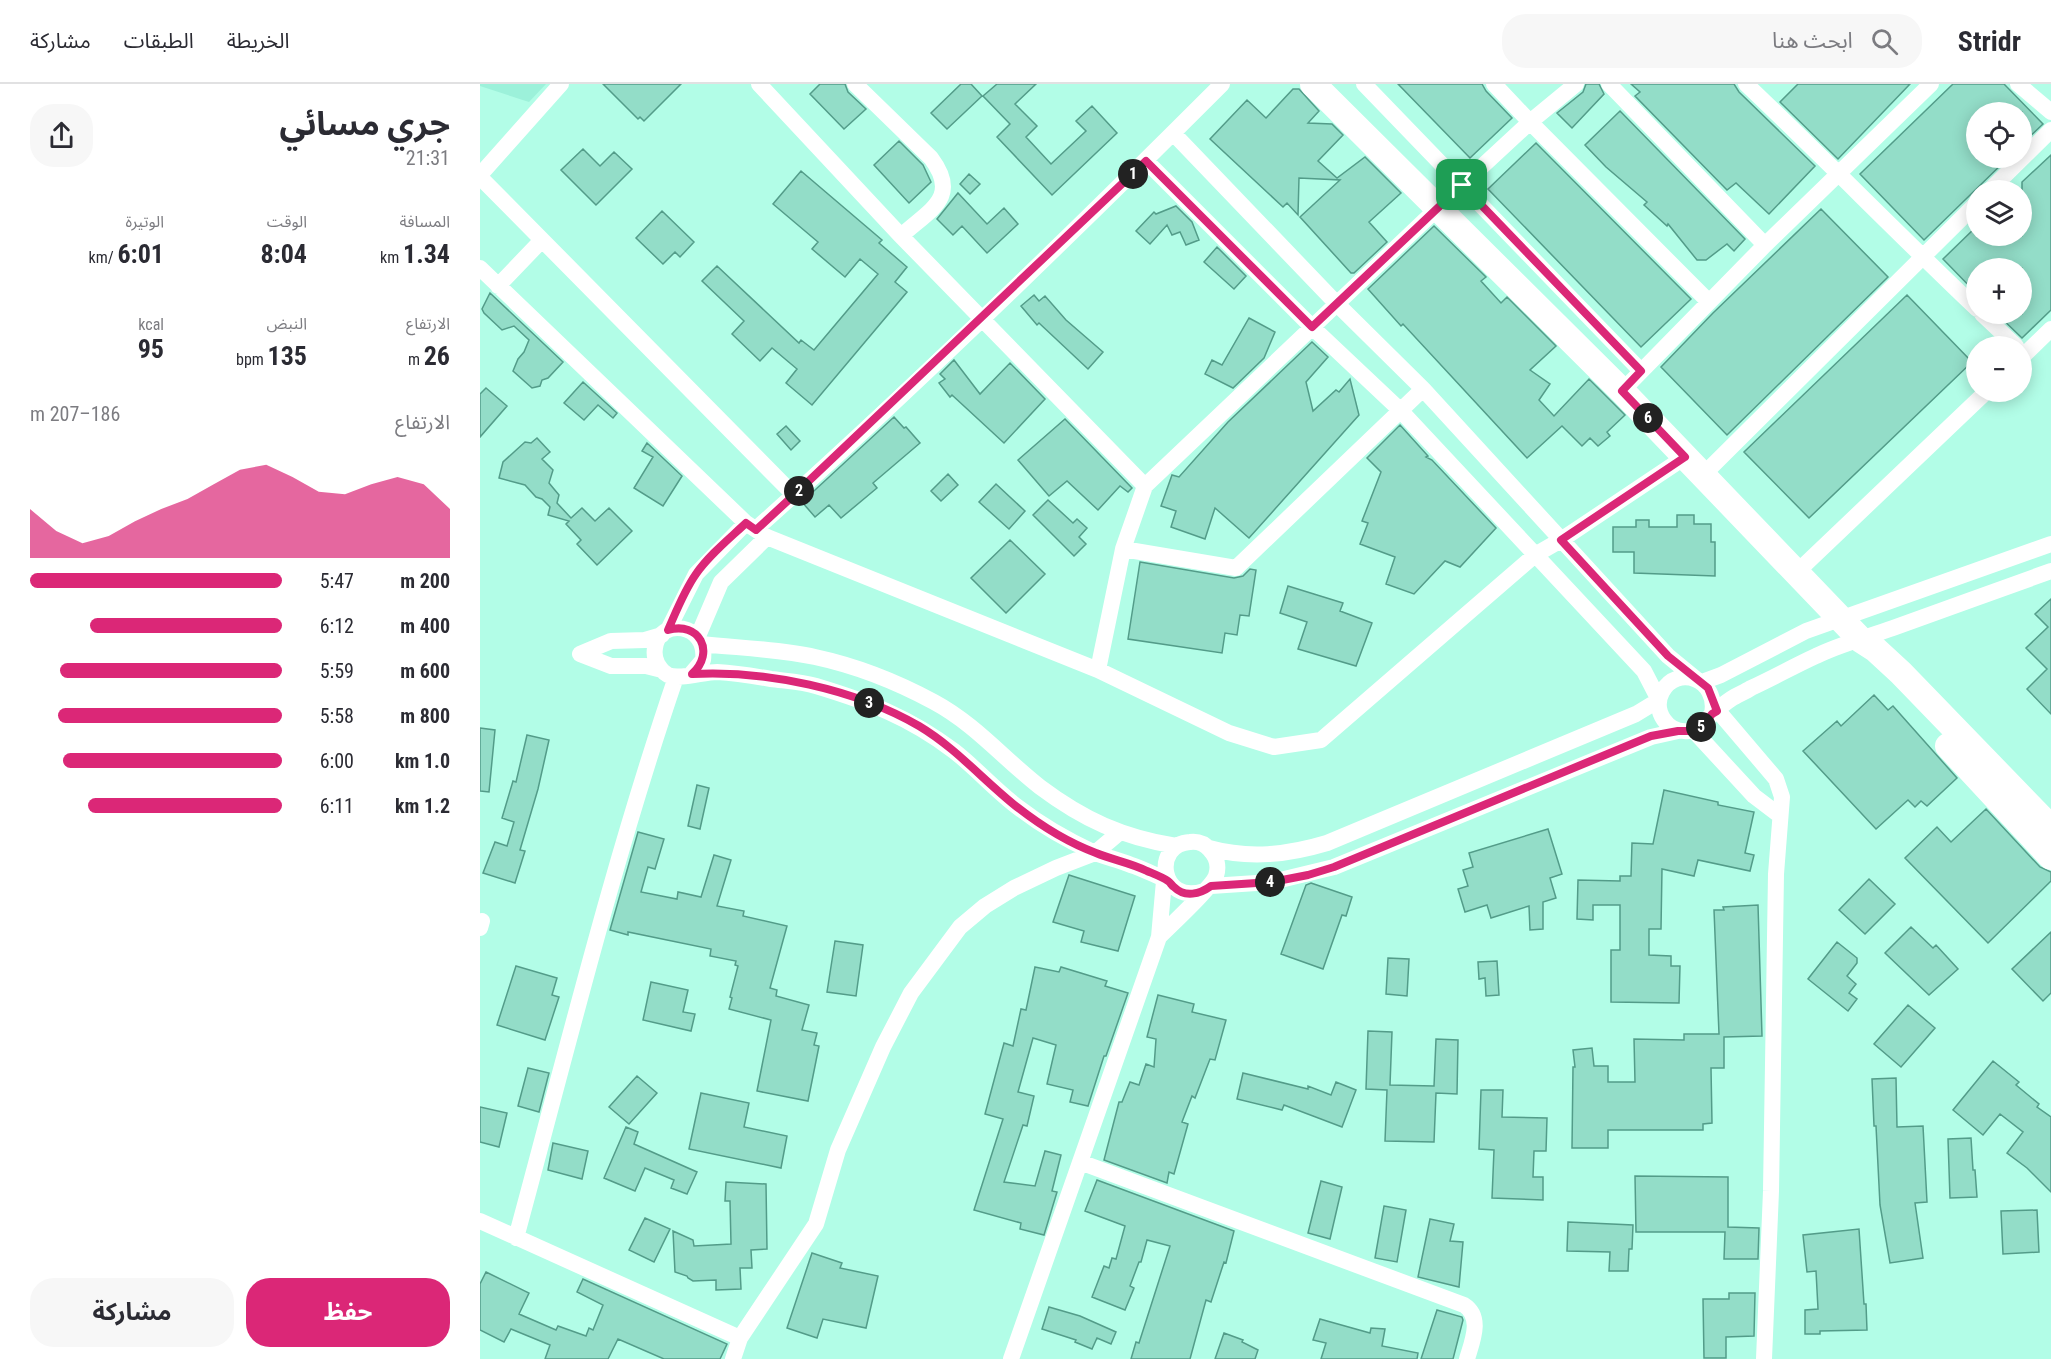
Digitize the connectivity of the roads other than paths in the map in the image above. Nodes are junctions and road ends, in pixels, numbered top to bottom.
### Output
1 (561, 84) edge
2 (759, 84) edge
3 (855, 84) edge
4 (1222, 84) edge
5 (1313, 84) edge
6 (1364, 84) edge
7 (1494, 84) edge
8 (1576, 84) edge
9 (1609, 84) edge
10 (1746, 84) edge
11 (1930, 84) edge
12 (2018, 84) edge
13 (2051, 112) edge
14 (1530, 122) junction
15 (2051, 130) edge
16 (1173, 133) junction
17 (1146, 161) junction
18 (1840, 173) junction
19 (480, 176) edge
20 (2000, 180) edge
21 (1462, 185) junction
22 (1439, 209) junction
23 (1966, 214) edge
24 (901, 236) junction
25 (542, 240) junction
26 (1765, 245) junction
27 (1923, 257) junction
28 (480, 268) edge
29 (498, 286) junction
30 (1966, 298) edge
31 (1709, 302) junction
32 (1337, 304) junction
33 (982, 318) junction
34 (1992, 324) edge
35 (1312, 327) junction
36 (2051, 329) edge
37 (2005, 336) edge
38 (2032, 344) edge
39 (1641, 371) junction
40 (1423, 389) junction
41 (1622, 391) junction
42 (1976, 402) edge
43 (1400, 410) junction
44 (1685, 457) junction
45 (1702, 476) junction
46 (1145, 486) junction
47 (794, 495) junction
48 (756, 530) junction
49 (1561, 540) junction
50 (2051, 544) edge
51 (1123, 549) junction
52 (1535, 555) junction
53 (2051, 571) edge
54 (1796, 573) junction
55 (1841, 619) junction
56 (665, 632) junction
57 (700, 640) junction
58 (1861, 640) junction
59 (1098, 670) junction
60 (676, 673) junction
61 (1699, 681) junction
62 (1659, 700) junction
63 (1714, 710) junction
64 (1686, 731) junction
65 (1779, 816) junction
66 (2051, 828) edge
67 (1120, 832) junction
68 (1176, 846) junction
69 (1209, 848) junction
70 (1095, 853) junction
71 (2051, 857) edge
72 (1166, 876) junction
73 (1207, 888) junction
74 (1160, 937) junction
75 (1080, 1162) junction
76 (480, 1221) edge
77 (516, 1238) junction
78 (740, 1338) junction
79 (733, 1359) edge
80 (1011, 1359) edge
81 (1467, 1359) edge
82 (1764, 1359) edge

1 - 19 street
2 - 24 street
3 - 24 street
4 - 16 street
5 - 22 main road
6 - 21 street
7 - 14 street
8 - 14 street
9 - 26 street
10 - 18 street
11 - 18 street
12 - 13 street
14 - 21 street
14 - 31 street
15 - 20 street
16 - 17 street
16 - 32 street
17 - 33 street
17 - 35 street
18 - 26 street
18 - 27 street
19 - 25 street
21 - 22 street
21 - 39 street
22 - 32 street
22 - 41 main road
23 - 27 street
24 - 33 street
25 - 29 street
25 - 47 street
26 - 31 street
27 - 30 street
27 - 45 street
28 - 29 street
29 - 48 street
31 - 39 street
32 - 35 street
32 - 40 street
33 - 46 street
33 - 47 street
34 - 37 street
35 - 43 street
35 - 46 street
36 - 38 street
39 - 41 street
40 - 43 street
40 - 49 street
41 - 44 main road
42 - 54 street
43 - 51 street
43 - 52 street
44 - 45 main road
44 - 49 street
45 - 54 main road
46 - 51 street
47 - 48 street
48 - 56 street
48 - 57 street
48 - 59 street
49 - 52 street
49 - 61 street
50 - 55 street
51 - 59 street
52 - 59 street
52 - 62 street
53 - 58 street
54 - 55 main road
55 - 58 main road
55 - 61 street
56 - 57 street
56 - 60 street
56 - 60 street
57 - 60 street
57 - 67 street
58 - 63 street
58 - 66 main road
58 - 71 main road
60 - 70 street
60 - 77 street
61 - 62 street
61 - 63 street
62 - 64 street
62 - 69 street
63 - 64 street
63 - 65 street
64 - 65 street
64 - 73 street
65 - 82 street
67 - 68 street
67 - 70 street
68 - 69 street
68 - 72 street
69 - 73 street
70 - 72 street
70 - 78 street
72 - 73 street
72 - 74 street
73 - 74 street
74 - 75 street
75 - 80 street
75 - 81 street
76 - 77 street
77 - 78 street
78 - 79 street

